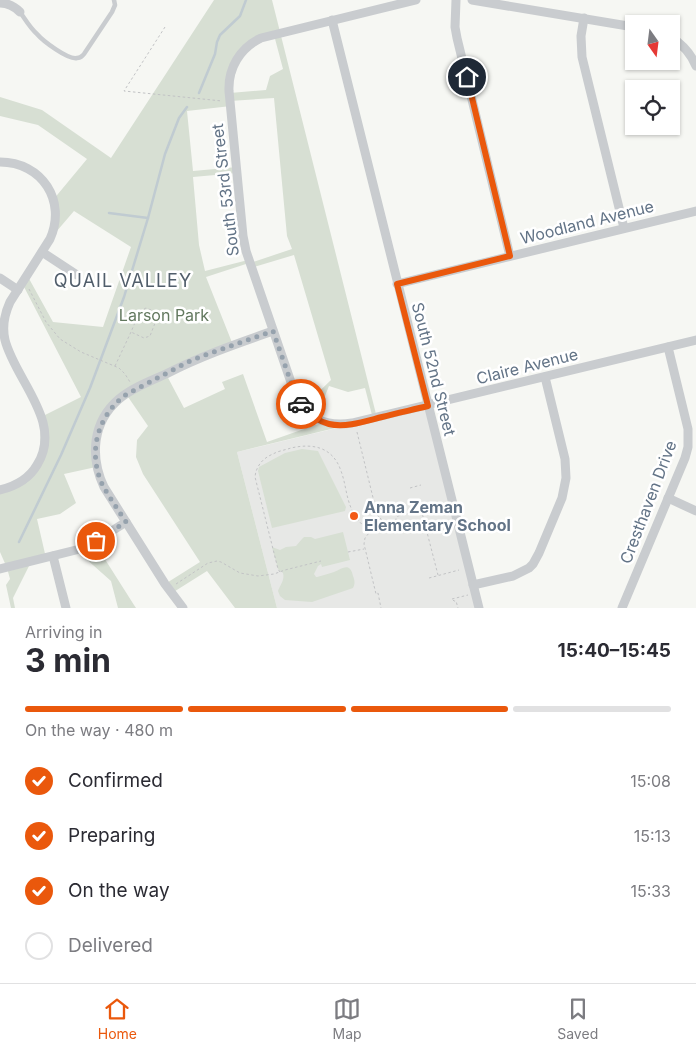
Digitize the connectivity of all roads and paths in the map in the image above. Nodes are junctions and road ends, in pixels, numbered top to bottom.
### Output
1 (11, 0) edge
2 (114, 0) edge
3 (416, 0) edge
4 (456, 0) edge
5 (472, 0) edge
6 (0, 3) edge
7 (20, 12) joint
8 (584, 18) junction
9 (332, 20) junction
10 (625, 25) edge
11 (165, 27) dead end
12 (680, 43) edge
13 (696, 66) edge
14 (223, 101) dead end
15 (0, 162) edge
16 (696, 211) edge
17 (624, 228) junction
18 (42, 252) junction
19 (510, 256) junction
20 (77, 276) dead end
21 (0, 278) edge
22 (24, 280) junction
23 (397, 284) junction
24 (18, 290) junction
25 (273, 331) junction
26 (130, 332) junction
27 (696, 340) edge
28 (668, 347) junction
29 (115, 367) junction
30 (545, 377) junction
31 (130, 382) dead end
32 (428, 406) junction
33 (364, 421) joint
34 (357, 432) dead end
35 (421, 486) dead end
36 (410, 488) dead end
37 (0, 490) edge
38 (668, 498) junction
39 (420, 504) dead end
40 (444, 504) dead end
41 (421, 510) junction
42 (696, 510) edge
43 (381, 518) junction
44 (396, 521) junction
45 (126, 522) junction
46 (384, 524) junction
47 (425, 525) junction
48 (375, 526) junction
49 (398, 531) junction
50 (371, 532) junction
51 (393, 533) dead end
52 (364, 548) junction
53 (348, 552) dead end
54 (54, 556) junction
55 (321, 561) dead end
56 (0, 569) edge
57 (459, 570) dead end
58 (280, 572) junction
59 (438, 576) junction
60 (429, 578) dead end
61 (473, 585) junction
62 (169, 589) junction
63 (465, 596) dead end
64 (458, 607) edge
65 (66, 608) edge
66 (183, 608) edge
67 (381, 608) edge
68 (479, 608) edge
69 (622, 608) edge

1 - 6 lane
2 - 7 lane
3 - 9 street, South 53rd Street
4 - 19 street
5 - 8 street
6 - 7 street
8 - 10 street
8 - 17 street
9 - 23 street, South 52nd Street
9 - 25 street, South 53rd Street
11 - 14 path
12 - 13 street
15 - 18 street
16 - 17 street, Woodland Avenue
17 - 19 street, Woodland Avenue
18 - 20 street
18 - 22 street
19 - 23 street, Woodland Avenue
21 - 24 street
22 - 24 street
22 - 29 path
23 - 32 street, South 52nd Street
24 - 37 street
25 - 33 street, South 53rd Street
25 - 45 street
26 - 26 path
26 - 29 path
27 - 28 street, Claire Avenue
28 - 30 street, Claire Avenue
28 - 38 street, Cresthaven Drive
29 - 31 path
30 - 32 street, Claire Avenue
30 - 61 street
32 - 33 street, Claire Avenue
32 - 61 street, South 52nd Street
34 - 43 path
35 - 36 path
38 - 42 street
38 - 69 street, Cresthaven Drive
39 - 41 path
40 - 41 path
41 - 44 path
41 - 47 path
43 - 46 path
43 - 48 path
44 - 46 path
44 - 49 path
45 - 54 street
45 - 62 street
46 - 48 path
47 - 49 path
47 - 59 path
48 - 50 path
49 - 51 path
50 - 52 path
50 - 58 path
52 - 53 path
52 - 67 path
54 - 56 street
54 - 65 street
55 - 58 path
57 - 59 path
58 - 62 path
59 - 60 path
61 - 68 street, South 52nd Street
62 - 66 street
63 - 64 path

